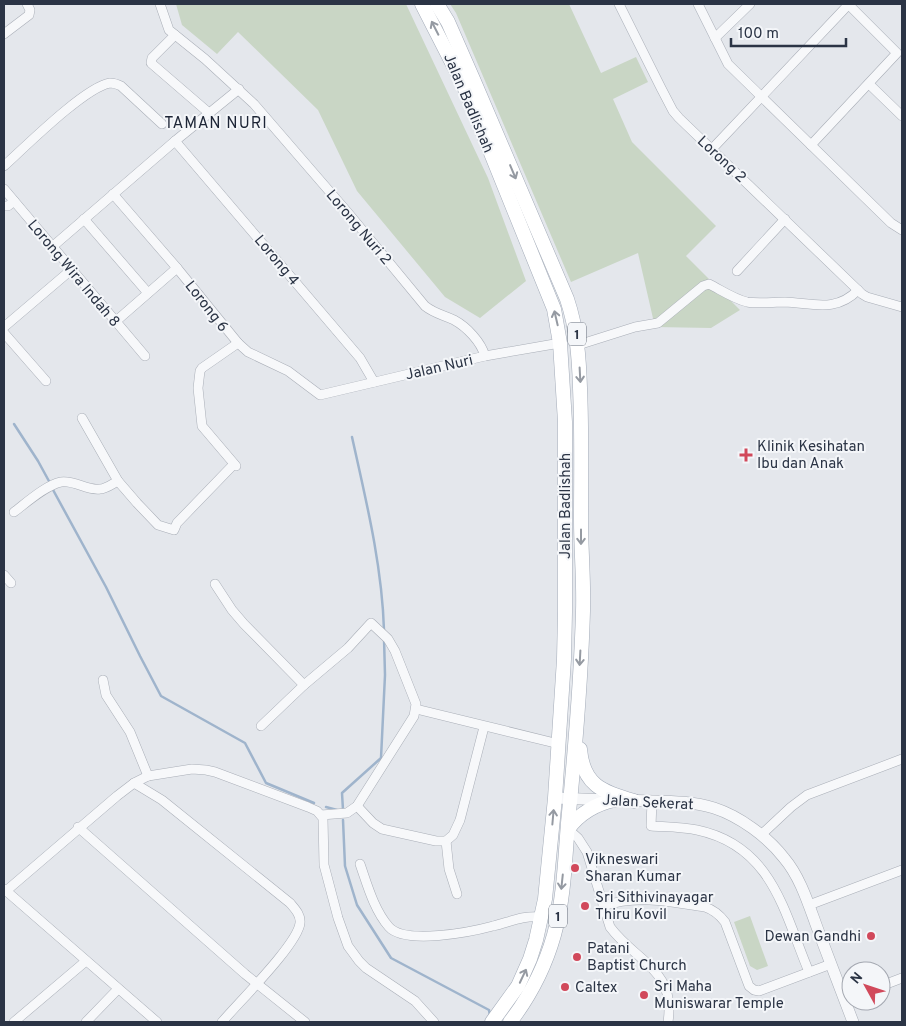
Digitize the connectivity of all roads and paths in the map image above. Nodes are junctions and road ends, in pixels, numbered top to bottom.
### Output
1 (27, 4) edge
2 (160, 4) edge
3 (422, 4) edge
4 (438, 4) edge
5 (619, 4) edge
6 (698, 4) edge
7 (750, 4) edge
8 (849, 4) edge
9 (4, 34) edge
10 (175, 35) junction
11 (715, 38) junction
12 (900, 55) edge
13 (468, 82) junction
14 (868, 84) junction
15 (239, 89) junction
16 (761, 97) junction
17 (209, 113) junction
18 (902, 116) edge
19 (162, 124) dead end
20 (175, 141) junction
21 (811, 145) junction
22 (712, 149) junction
23 (4, 166) edge
24 (4, 189) edge
25 (113, 194) junction
26 (14, 201) junction
27 (4, 206) edge
28 (84, 219) junction
29 (785, 219) junction
30 (902, 230) edge
31 (52, 247) junction
32 (177, 268) junction
33 (71, 270) junction
34 (736, 271) dead end
35 (858, 290) junction
36 (148, 293) junction
37 (902, 307) edge
38 (115, 322) junction
39 (4, 327) edge
40 (4, 333) edge
41 (560, 343) junction
42 (238, 344) junction
43 (578, 345) junction
44 (145, 356) dead end
45 (485, 356) junction
46 (46, 381) dead end
47 (374, 382) junction
48 (320, 396) joint
49 (82, 418) dead end
50 (118, 480) junction
51 (14, 512) dead end
52 (4, 574) edge
53 (11, 583) dead end
54 (215, 584) dead end
55 (103, 680) dead end
56 (304, 685) junction
57 (416, 709) junction
58 (577, 716) junction
59 (261, 726) dead end
60 (484, 727) junction
61 (559, 744) junction
62 (902, 760) edge
63 (148, 776) junction
64 (134, 783) junction
65 (555, 798) junction
66 (571, 798) junction
67 (615, 800) junction
68 (634, 801) junction
69 (652, 801) junction
70 (357, 806) junction
71 (321, 815) junction
72 (78, 827) junction
73 (568, 829) junction
74 (761, 835) junction
75 (446, 841) junction
76 (360, 864) dead end
77 (902, 870) edge
78 (5, 890) edge
79 (457, 894) dead end
80 (809, 905) junction
81 (603, 906) junction
82 (542, 917) junction
83 (86, 961) junction
84 (831, 964) junction
85 (809, 972) junction
86 (257, 982) junction
87 (841, 985) edge
88 (118, 989) junction
89 (494, 1020) edge
90 (14, 1022) edge
91 (86, 1022) edge
92 (157, 1022) edge
93 (222, 1022) edge
94 (305, 1022) edge
95 (434, 1022) edge
96 (510, 1022) edge
97 (668, 1022) edge

1 - 9 street
2 - 10 street, Lorong Nuri 2
13 -> 3 main road, Jalan Badlishah / 1
4 - 13 main road, Jalan Badlishah / 1
5 - 22 street, Lorong 2
6 - 11 street
7 - 11 street
8 - 12 street
8 - 16 street
10 - 15 street, Lorong Nuri 2
10 - 17 street
11 - 16 street
12 - 14 street
41 -> 13 main road, Jalan Badlishah / 1
13 -> 43 main road, Jalan Badlishah / 1
14 - 18 street
14 - 21 street
15 - 17 street
15 - 45 street, Lorong Nuri 2
16 - 21 street
16 - 22 street
17 - 20 street
19 - 23 street
20 - 25 street
20 - 47 street, Lorong 4
21 - 30 street
22 - 29 street, Lorong 2
24 - 26 street, Lorong Wira Indah 8
25 - 28 street
25 - 32 street, Lorong 6
26 - 27 street
26 - 31 street, Lorong Wira Indah 8
28 - 31 street
28 - 36 street
29 - 34 street
29 - 35 street, Lorong 2
31 - 33 street, Lorong Wira Indah 8
32 - 36 street
32 - 42 street, Lorong 6
33 - 38 street, Lorong Wira Indah 8
33 - 39 street
35 - 37 street, Lorong 2
35 - 43 street
36 - 38 street
38 - 44 street, Lorong Wira Indah 8
40 - 46 street
41 - 45 street, Jalan Nuri
41 - 61 main road, Jalan Badlishah / 1
42 - 48 street, Lorong 6
42 - 50 street
43 -> 58 main road, Jalan Badlishah / 1
45 - 47 street, Jalan Nuri
47 - 48 street, Jalan Nuri
49 - 50 street
50 - 51 street
52 - 53 street
54 - 56 street
55 - 63 street
56 - 57 street
56 - 59 street
57 - 60 street
57 - 70 street
58 - 66 main road, Jalan Badlishah / 1
58 - 68 main road
60 - 61 street
60 - 75 street
61 - 65 main road, Jalan Badlishah / 1
62 - 74 street
63 - 64 street
63 - 71 street
64 - 72 street
64 - 86 street
65 - 66 street, Jalan Sekerat
82 -> 65 main road, Jalan Badlishah / 1
66 - 67 street, Jalan Sekerat
66 - 73 main road, Jalan Badlishah / 1
67 - 68 street, Jalan Sekerat
67 - 73 main road
68 - 69 street, Jalan Sekerat
69 - 74 street, Jalan Sekerat
69 - 85 street
70 - 71 street
70 - 75 street
71 - 95 street
72 - 78 street
72 - 86 street
73 - 81 street
73 -> 96 main road, Jalan Badlishah / 1
74 - 80 street, Jalan Sekerat
75 - 79 street
76 - 82 street
77 - 80 street
78 - 83 street
80 - 84 street, Jalan Sekerat
81 - 85 street
81 - 97 street
89 -> 82 main road, Jalan Badlishah / 1
83 - 88 street
83 - 90 street
84 - 85 street
84 - 87 street, Jalan Sekerat
86 - 93 street
86 - 94 street
88 - 91 street
88 - 92 street

